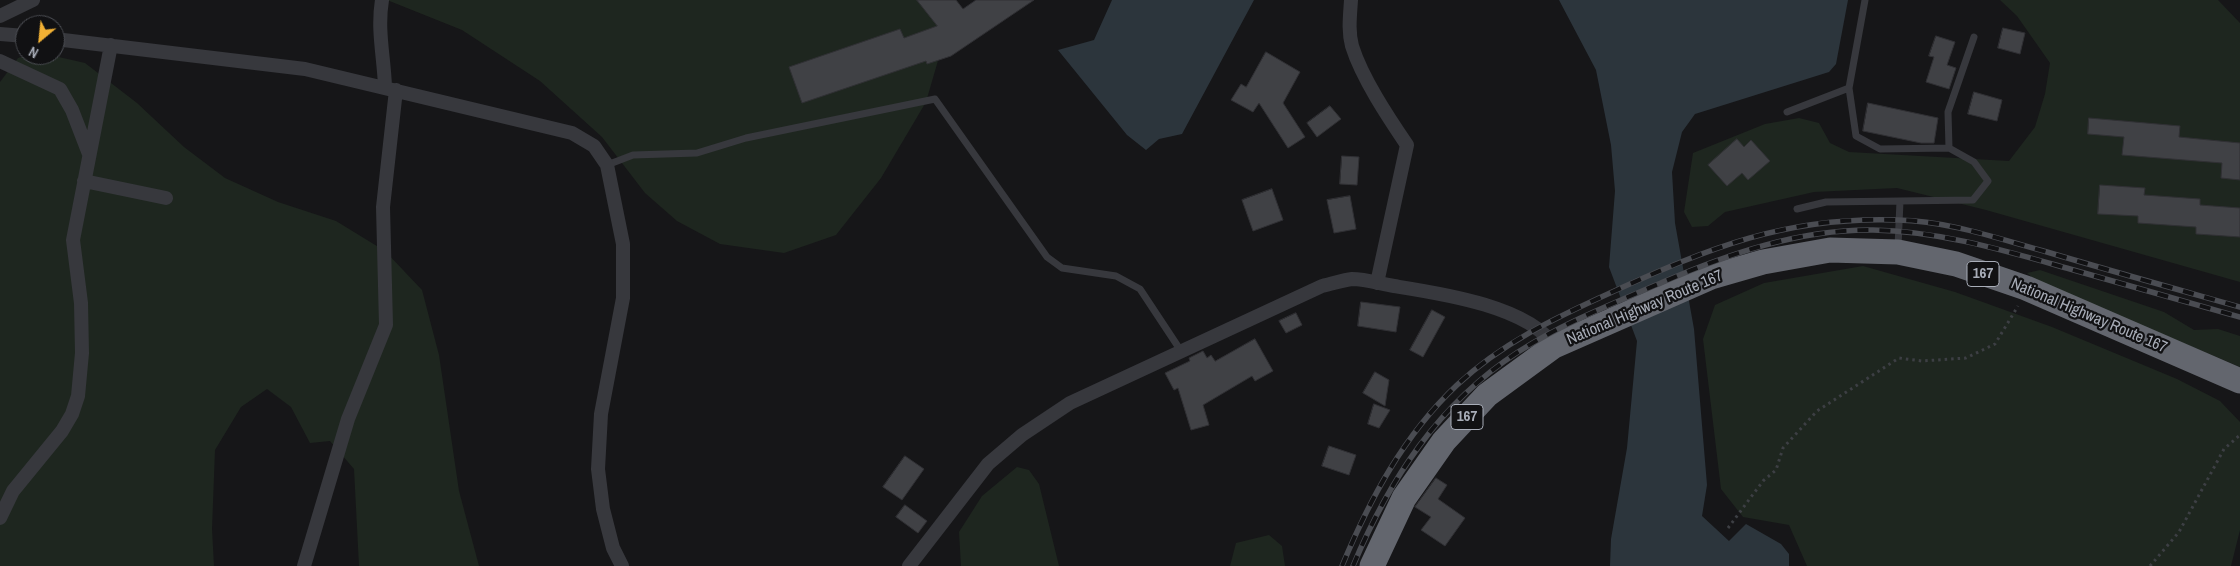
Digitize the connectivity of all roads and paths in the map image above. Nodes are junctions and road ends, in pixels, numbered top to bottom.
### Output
1 (33, 0) edge
2 (382, 0) edge
3 (1350, 0) edge
4 (1865, 0) edge
5 (0, 16) edge
6 (0, 34) edge
7 (15, 35) edge
8 (1974, 36) dead end
9 (65, 40) edge
10 (111, 45) junction
11 (0, 61) edge
12 (1849, 88) junction
13 (391, 89) junction
14 (1787, 112) dead end
15 (1949, 148) junction
16 (89, 155) junction
17 (607, 165) junction
18 (84, 181) junction
19 (166, 198) dead end
20 (1900, 200) junction
21 (1797, 208) dead end
22 (1898, 252) junction
23 (1377, 283) junction
24 (2026, 288) junction
25 (1554, 346) junction
26 (1181, 351) junction
27 (2240, 381) edge
28 (2240, 435) edge
29 (0, 518) edge
30 (1728, 528) dead end
31 (304, 566) edge
32 (622, 566) edge
33 (908, 566) edge
34 (1372, 566) edge
35 (2150, 566) edge

1 - 5 street
2 - 13 street
3 - 23 street
4 - 12 lane
6 - 7 street
8 - 15 lane
9 - 10 street
10 - 13 street
10 - 16 street
11 - 16 street
12 - 14 lane
12 - 15 lane
13 - 17 street
13 - 31 street
15 - 20 lane
16 - 18 street
17 - 26 lane
17 - 32 street
18 - 19 street
18 - 29 street
20 - 21 lane
20 - 22 lane
22 - 24 highway, National Highway Route 167 / 167
22 - 25 highway, National Highway Route 167 / 167
23 - 25 street
23 - 26 street
24 - 27 highway, National Highway Route 167 / 167
24 - 30 path
25 - 34 highway, National Highway Route 167 / 167
26 - 33 street
28 - 35 path

